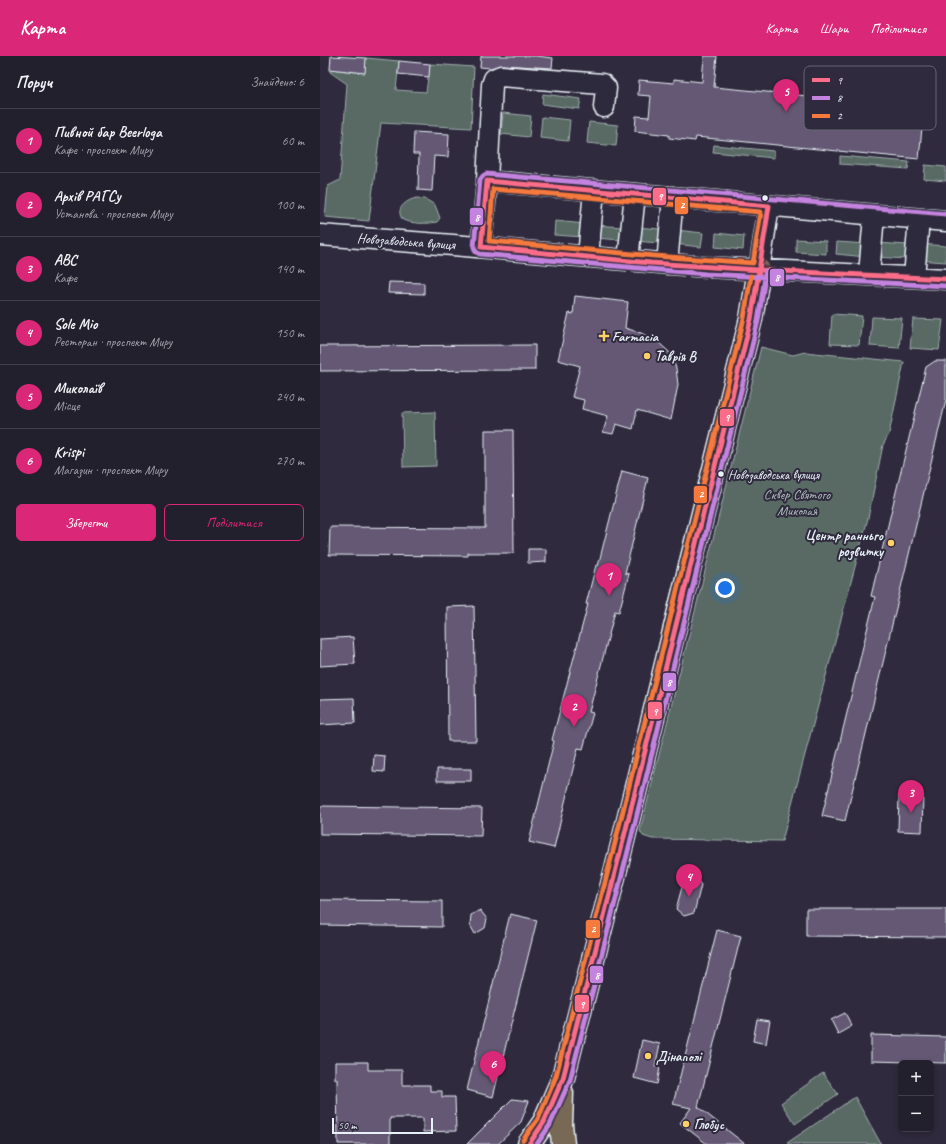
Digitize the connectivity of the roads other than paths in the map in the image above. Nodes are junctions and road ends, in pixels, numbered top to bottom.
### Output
1 (604, 106) dead end
2 (487, 181) junction
3 (594, 190) junction
4 (635, 194) junction
5 (673, 198) junction
6 (769, 206) junction
7 (874, 215) junction
8 (919, 219) junction
9 (946, 221) edge
10 (320, 235) edge
11 (481, 247) junction
12 (588, 257) junction
13 (628, 260) junction
14 (667, 264) junction
15 (759, 270) junction
16 (869, 275) junction
17 (914, 277) junction
18 (946, 279) edge
19 (563, 1078) junction
20 (529, 1144) edge
21 (563, 1144) edge

1 - 2 street
2 - 3 street
2 - 11 street
3 - 4 street
3 - 12 street
4 - 5 street
4 - 13 street
5 - 6 street
5 - 14 street
6 - 7 street
6 - 15 street
7 - 8 street
7 - 16 street
8 - 9 street
8 - 17 street
10 - 11 street, Новозаводська вулиця
11 - 12 street, Новозаводська вулиця
12 - 13 street, Новозаводська вулиця
13 - 14 street, Новозаводська вулиця
14 - 15 street, Новозаводська вулиця
15 - 16 street, Новозаводська вулиця
15 - 19 main road
16 - 17 street, Новозаводська вулиця
17 - 18 street, Новозаводська вулиця
19 - 20 main road
19 - 21 main road

